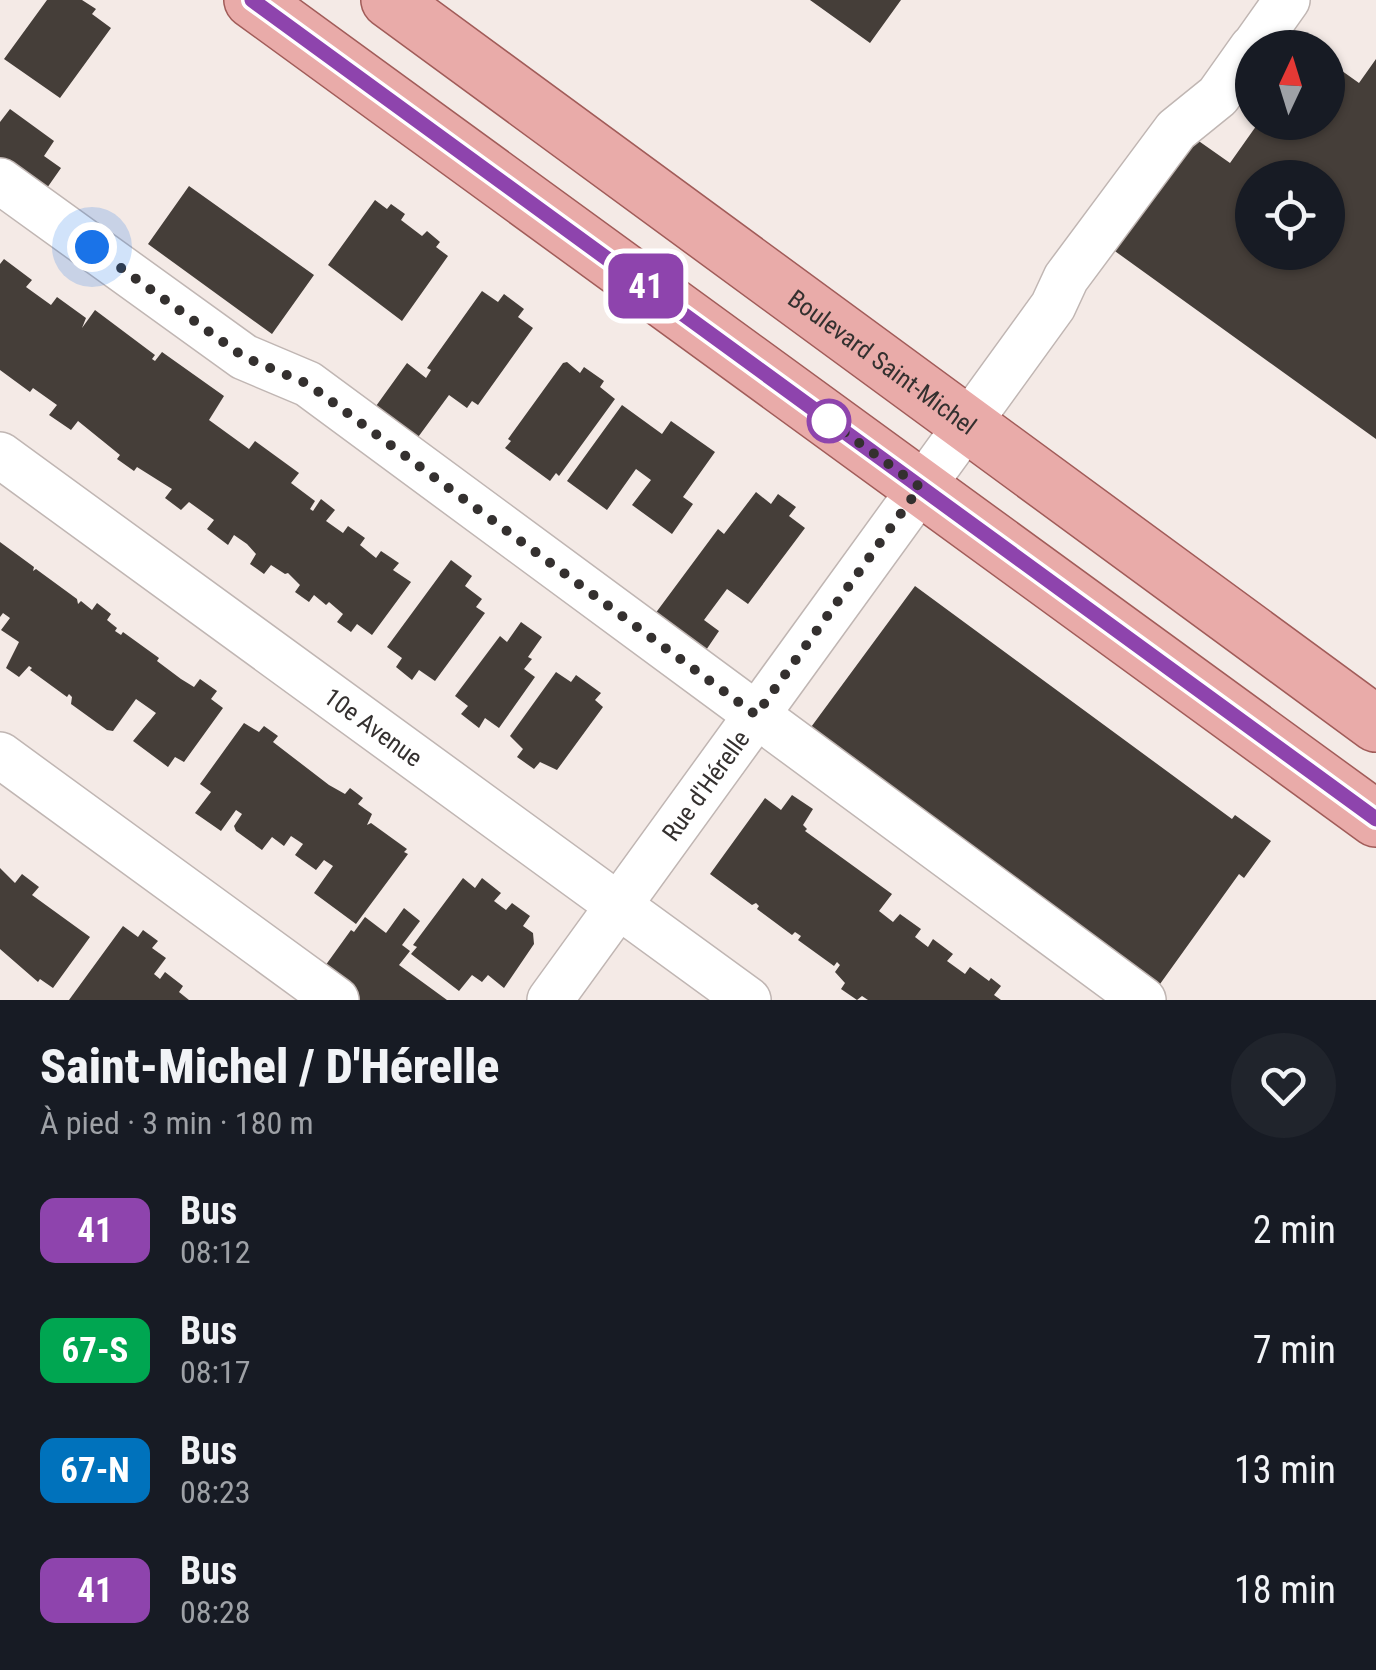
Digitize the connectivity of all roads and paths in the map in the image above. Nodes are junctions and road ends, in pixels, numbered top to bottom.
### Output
1 (252, 0) edge
2 (389, 0) edge
3 (1287, 0) edge
4 (1266, 30) edge
5 (1235, 73) edge
6 (0, 181) edge
7 (966, 424) junction
8 (0, 455) edge
9 (920, 487) junction
10 (756, 715) junction
11 (1376, 724) edge
12 (0, 755) edge
13 (1376, 819) edge
14 (618, 905) junction
15 (336, 1000) edge
16 (550, 1000) edge
17 (748, 1000) edge
18 (1143, 1000) edge

1 - 9 main road
2 - 7 main road, Boulevard Saint-Michel
3 - 4 street, Rue d'Hérelle
5 - 7 street, Rue d'Hérelle
6 - 10 street
7 - 9 street, Rue d'Hérelle
7 - 11 main road, Boulevard Saint-Michel
8 - 14 street, 10e Avenue
9 - 10 street, Rue d'Hérelle
9 - 13 main road
10 - 14 street, Rue d'Hérelle
10 - 18 street
12 - 15 street
14 - 16 street, Rue d'Hérelle
14 - 17 street, 10e Avenue

